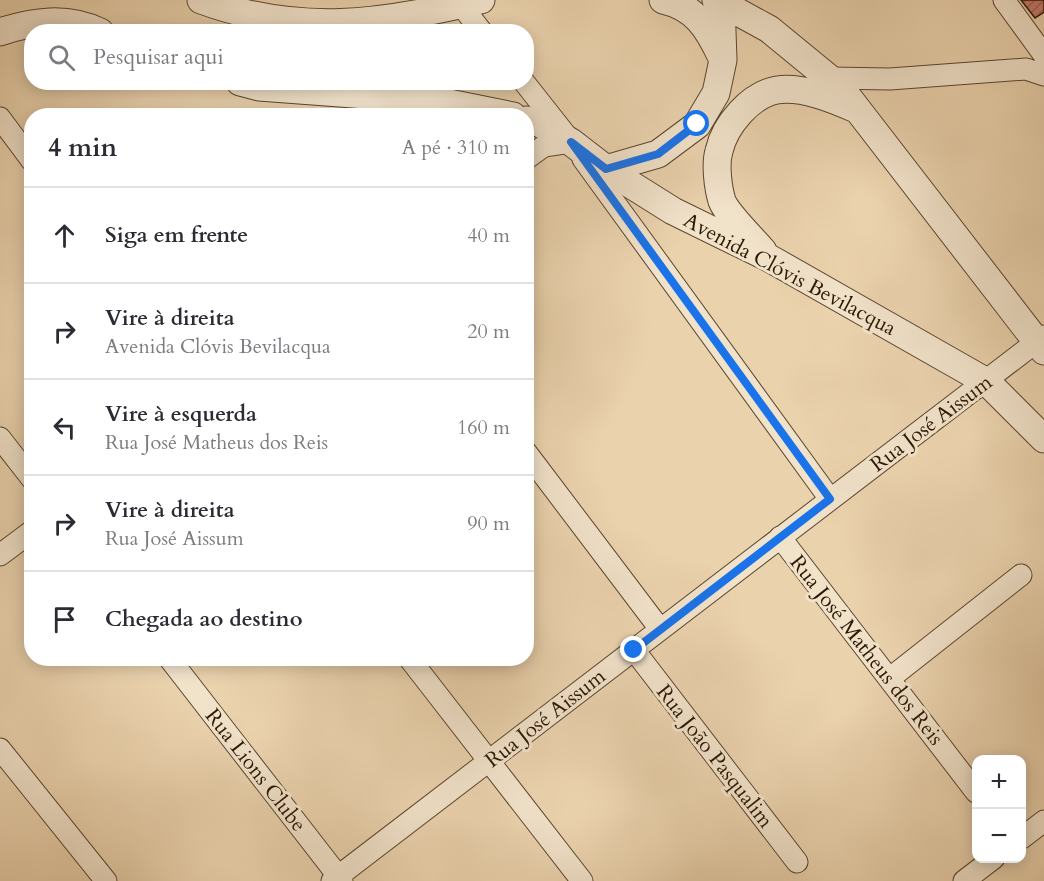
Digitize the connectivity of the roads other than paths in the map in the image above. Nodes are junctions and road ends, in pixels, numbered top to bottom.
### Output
1 (201, 0) edge
2 (663, 0) edge
3 (1004, 0) edge
4 (720, 1) edge
5 (466, 2) edge
6 (24, 24) edge
7 (24, 24) edge
8 (75, 24) edge
9 (478, 24) edge
10 (0, 32) edge
11 (1044, 55) edge
12 (723, 60) junction
13 (1044, 75) edge
14 (830, 78) junction
15 (890, 79) junction
16 (299, 90) edge
17 (530, 90) edge
18 (474, 108) edge
19 (858, 110) junction
20 (0, 118) edge
21 (534, 122) edge
22 (571, 142) junction
23 (24, 150) edge
24 (534, 153) edge
25 (606, 169) junction
26 (770, 258) junction
27 (1042, 343) edge
28 (987, 382) junction
29 (0, 438) edge
30 (1044, 439) edge
31 (534, 463) edge
32 (24, 469) edge
33 (830, 499) junction
34 (24, 537) edge
35 (780, 537) junction
36 (0, 555) edge
37 (1021, 575) dead end
38 (660, 629) junction
39 (634, 650) junction
40 (176, 666) edge
41 (415, 666) edge
42 (889, 679) junction
43 (0, 749) edge
44 (489, 762) junction
45 (972, 787) edge
46 (1044, 821) edge
47 (1026, 835) edge
48 (797, 862) dead end
49 (987, 863) edge
50 (337, 879) edge
51 (106, 881) edge
52 (582, 881) edge
53 (964, 881) edge

1 - 5 street
2 - 12 street
3 - 11 street
4 - 12 street
4 - 14 street
5 - 9 street
6 - 10 street
7 - 8 street
12 - 25 street
13 - 15 street
14 - 15 street
14 - 19 street
15 - 19 street
16 - 18 street
17 - 22 street
19 - 26 street
19 - 27 street
20 - 23 street
21 - 22 street, Avenida Clóvis Bevilacqua
22 - 24 street
22 - 25 street, Avenida Clóvis Bevilacqua
22 - 33 street
25 - 26 street, Avenida Clóvis Bevilacqua
26 - 28 street, Avenida Clóvis Bevilacqua
27 - 28 street, Rua José Aissum
28 - 30 street, Avenida Clóvis Bevilacqua
28 - 33 street, Rua José Aissum
29 - 32 street
31 - 38 street
33 - 35 street, Rua José Aissum
34 - 36 street
35 - 38 street, Rua José Aissum
35 - 42 street, Rua José Matheus dos Reis
37 - 42 street
38 - 39 street, Rua José Aissum
39 - 44 street, Rua José Aissum
39 - 48 street, Rua João Pasqualim
40 - 50 street, Rua Lions Clube
41 - 44 street
42 - 45 street, Rua José Matheus dos Reis
43 - 51 street
44 - 50 street, Rua José Aissum
44 - 52 street
46 - 47 street
49 - 53 street

